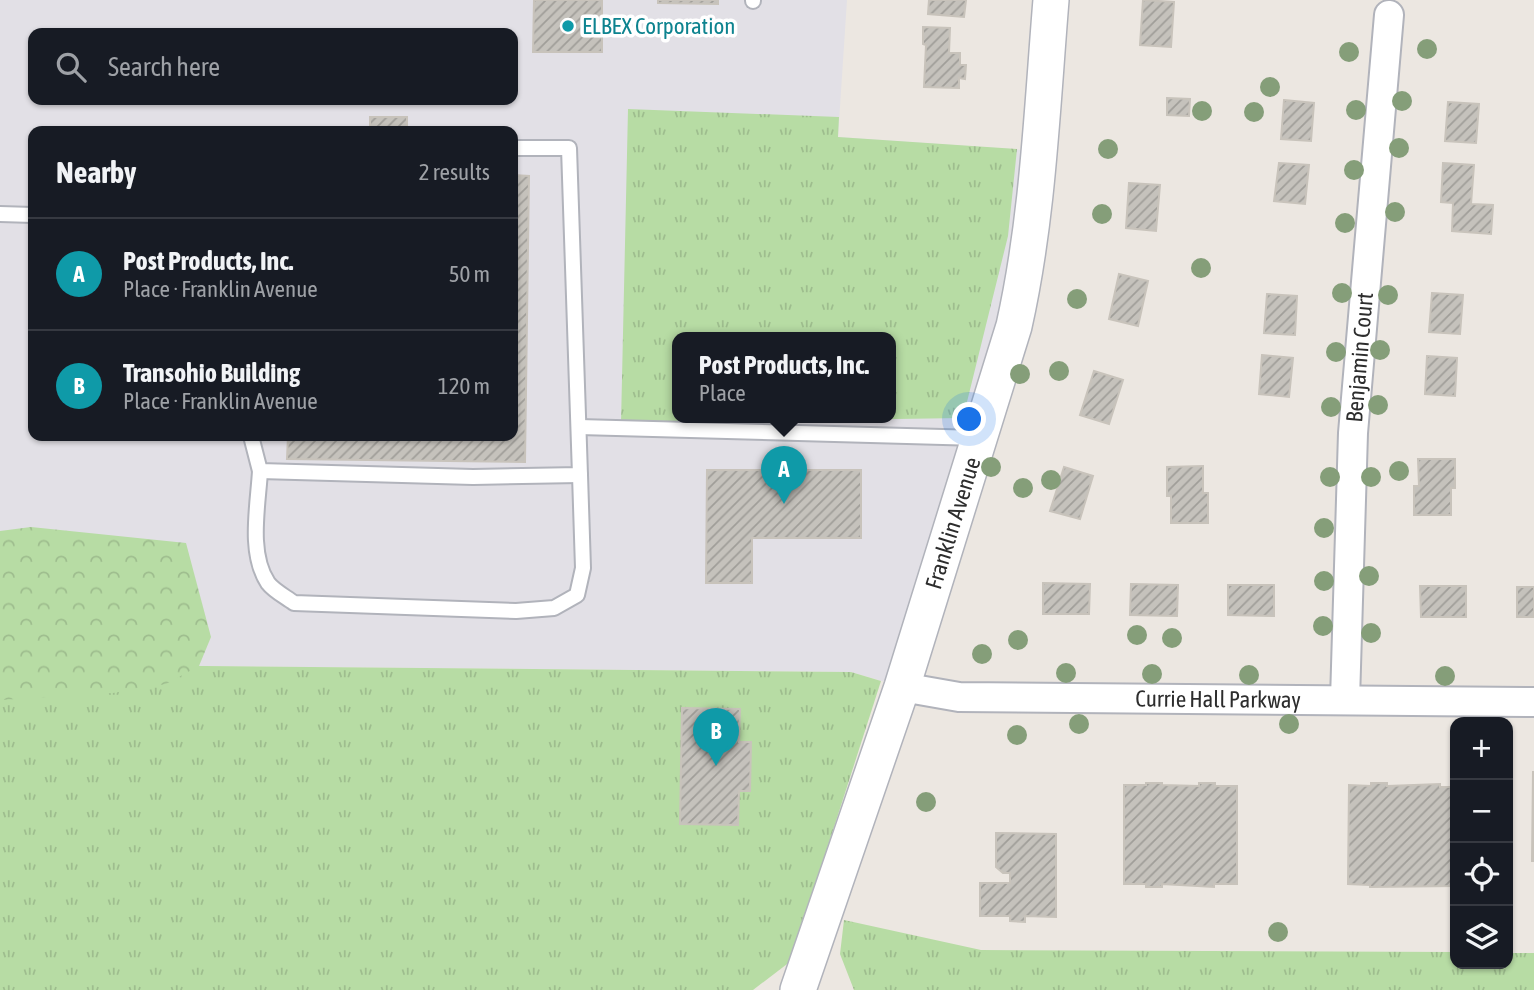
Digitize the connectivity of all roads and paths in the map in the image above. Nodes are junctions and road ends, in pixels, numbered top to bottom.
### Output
1 (1051, 0) edge
2 (1389, 15) dead end
3 (518, 148) edge
4 (0, 214) edge
5 (28, 215) edge
6 (579, 427) junction
7 (980, 438) junction
8 (252, 441) edge
9 (260, 471) junction
10 (580, 475) junction
11 (902, 687) junction
12 (1345, 701) junction
13 (1534, 702) edge
14 (798, 990) edge

1 - 7 street, Franklin Avenue
2 - 12 street, Benjamin Court
3 - 6 lane
4 - 5 lane
6 - 7 lane
6 - 10 lane
7 - 11 street, Franklin Avenue
8 - 9 lane
9 - 10 lane
9 - 10 lane
11 - 12 street, Currie Hall Parkway
11 - 14 street, Franklin Avenue
12 - 13 street, Currie Hall Parkway

